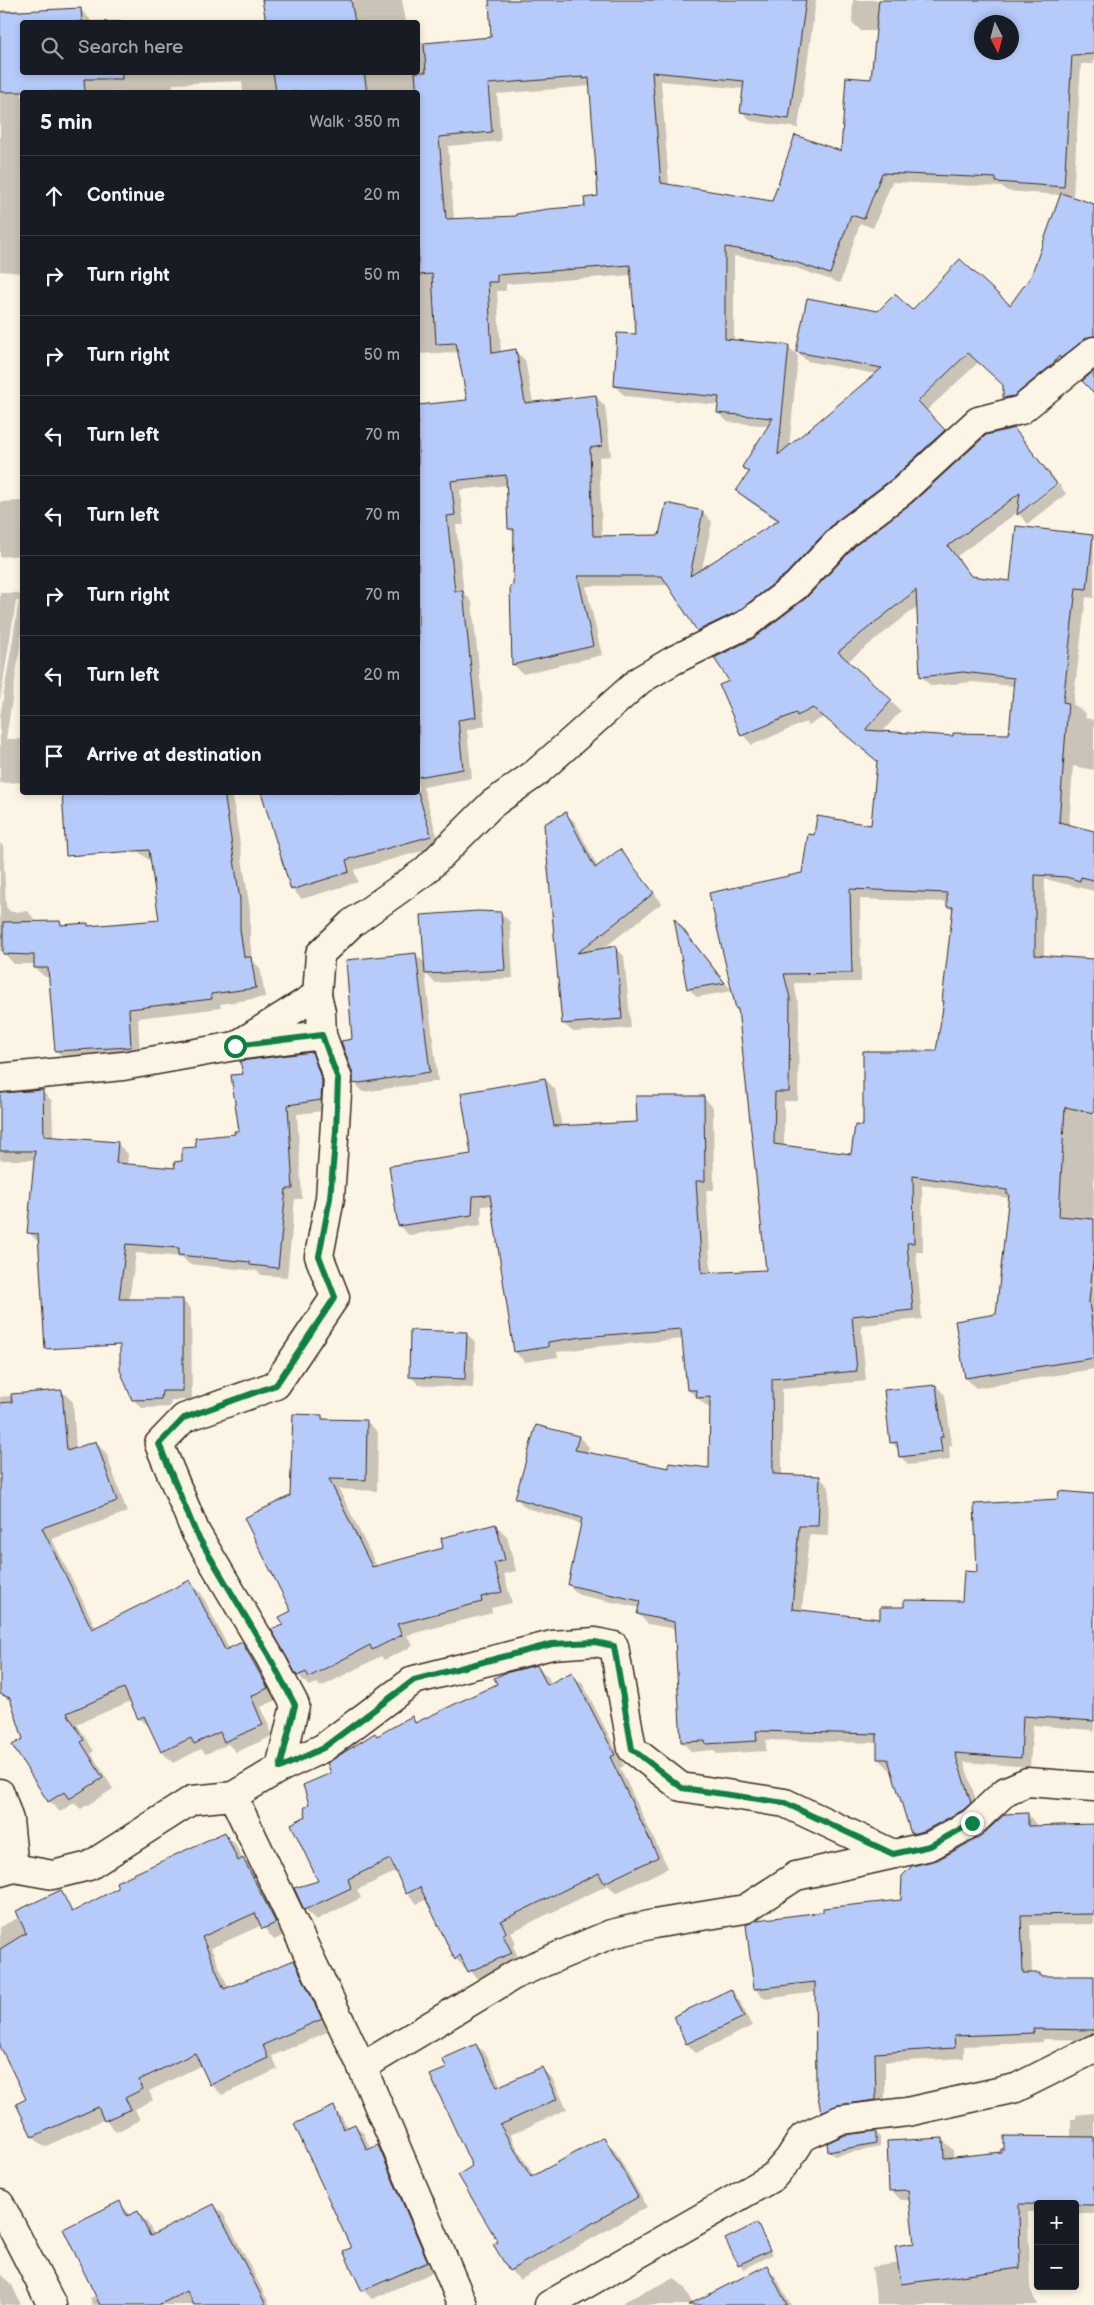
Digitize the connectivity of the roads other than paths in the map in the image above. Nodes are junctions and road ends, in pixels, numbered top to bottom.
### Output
1 (1094, 351) edge
2 (317, 995) junction
3 (322, 1035) junction
4 (235, 1046) junction
5 (0, 1078) edge
6 (280, 1768) junction
7 (1094, 1787) edge
8 (0, 1793) edge
9 (233, 1796) junction
10 (893, 1854) junction
11 (7, 1870) edge
12 (1094, 2049) edge
13 (362, 2067) junction
14 (3, 2215) edge
15 (52, 2305) edge
16 (463, 2305) edge
17 (549, 2305) edge

1 - 2 street
2 - 3 street
2 - 4 street
3 - 4 street
3 - 6 street
4 - 5 street
6 - 9 street
6 - 10 street
7 - 10 street
8 - 11 street
9 - 11 street
9 - 13 street
10 - 13 street
12 - 17 street
13 - 16 street
14 - 15 street

